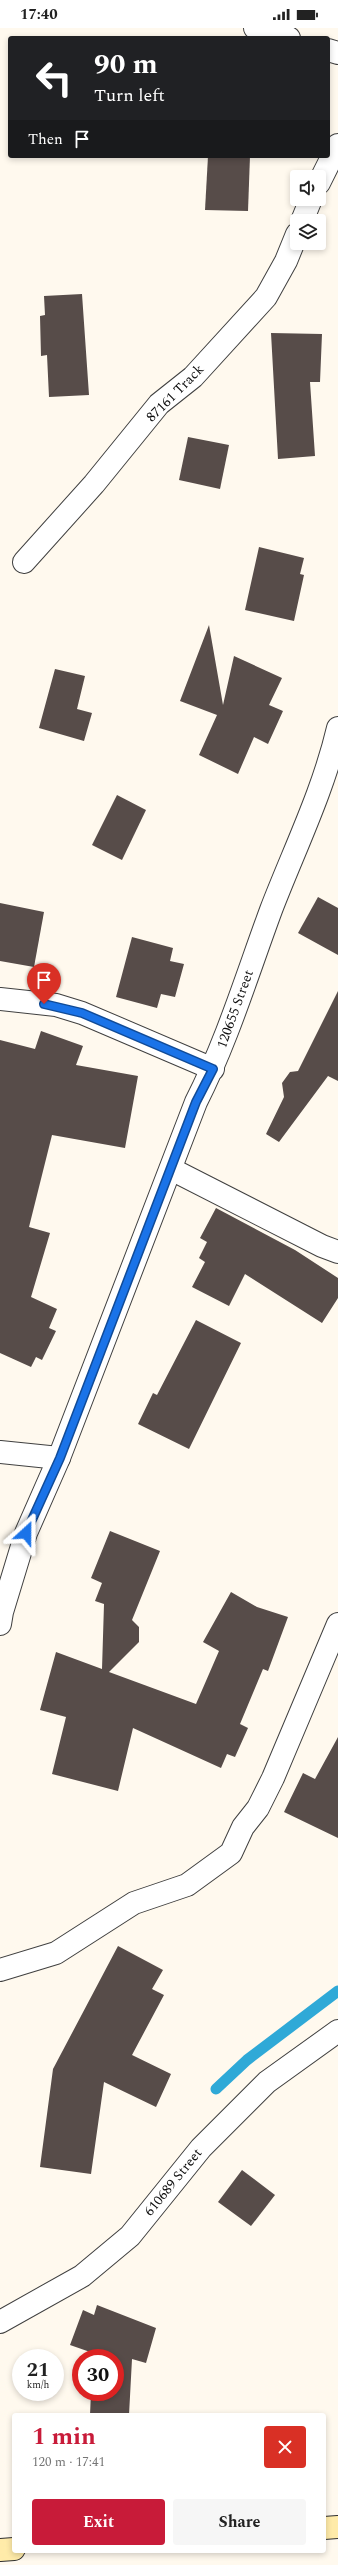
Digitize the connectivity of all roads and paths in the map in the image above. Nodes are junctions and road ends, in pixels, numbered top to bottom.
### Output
1 (255, 28) edge
2 (282, 36) edge
3 (338, 144) edge
4 (325, 170) edge
5 (290, 250) edge
6 (24, 562) dead end
7 (338, 728) edge
8 (0, 999) edge
9 (213, 1069) junction
10 (172, 1169) junction
11 (338, 1252) edge
12 (0, 1452) edge
13 (60, 1458) junction
14 (0, 1624) edge
15 (338, 1624) edge
16 (0, 1970) edge
17 (338, 2031) edge
18 (0, 2322) edge
19 (12, 2549) edge
20 (0, 2550) edge

1 - 2 street
3 - 4 street
5 - 6 street, 87161 Track
7 - 9 street, 120655 Street
8 - 9 street
9 - 10 street, 120655 Street
10 - 11 street
10 - 13 street, 120655 Street
12 - 13 street
13 - 14 street, 120655 Street
15 - 16 street
17 - 18 street, 610689 Street
19 - 20 main road

